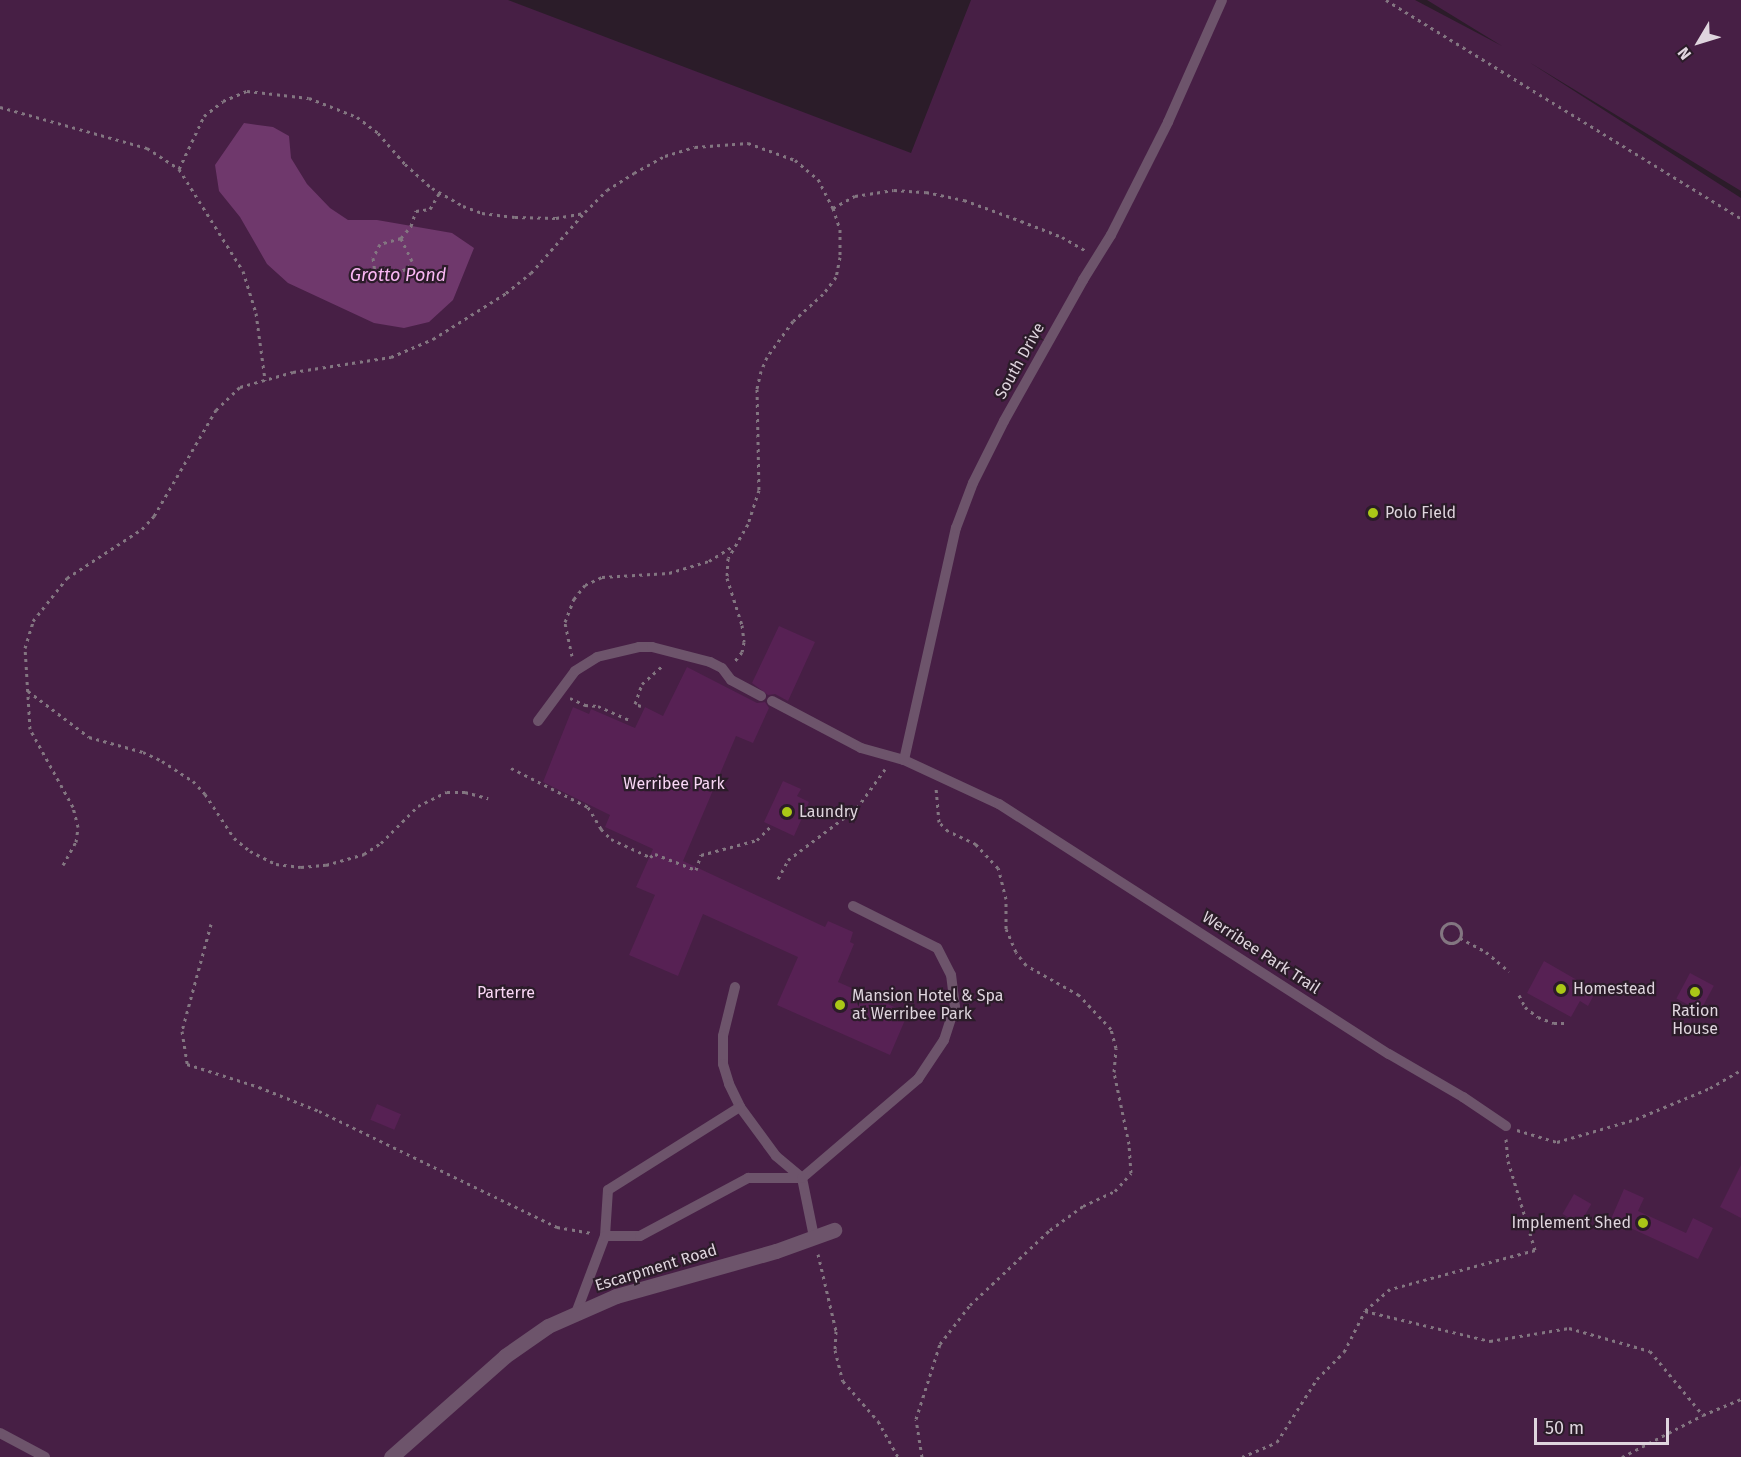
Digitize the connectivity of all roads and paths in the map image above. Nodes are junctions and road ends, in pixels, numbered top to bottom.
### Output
1 (1222, 0) edge
2 (1386, 0) edge
3 (0, 107) edge
4 (179, 169) junction
5 (440, 192) junction
6 (833, 208) junction
7 (585, 212) junction
8 (1741, 218) edge
9 (401, 238) junction
10 (1097, 257) junction
11 (265, 380) junction
12 (734, 545) junction
13 (689, 655) junction
14 (574, 665) dead end
15 (722, 668) junction
16 (26, 690) junction
17 (557, 693) junction
18 (761, 696) dead end
19 (772, 701) dead end
20 (641, 706) dead end
21 (538, 721) dead end
22 (632, 721) dead end
23 (892, 757) junction
24 (904, 759) junction
25 (511, 768) dead end
26 (936, 775) junction
27 (488, 798) dead end
28 (771, 825) dead end
29 (63, 865) dead end
30 (778, 879) dead end
31 (854, 906) dead end
32 (211, 924) dead end
33 (1460, 938) junction
34 (1509, 971) dead end
35 (735, 987) dead end
36 (1519, 995) dead end
37 (1569, 1023) dead end
38 (1741, 1070) edge
39 (740, 1107) junction
40 (1506, 1126) junction
41 (802, 1178) junction
42 (834, 1230) dead end
43 (605, 1236) junction
44 (814, 1237) junction
45 (1365, 1311) junction
46 (576, 1313) junction
47 (1741, 1399) edge
48 (1703, 1415) junction
49 (0, 1433) edge
50 (45, 1457) edge
51 (391, 1457) edge
52 (898, 1457) edge
53 (922, 1457) edge
54 (1242, 1457) edge
55 (1622, 1457) edge

1 - 10 lane, South Drive
2 - 8 path
3 - 4 path
4 - 5 path
4 - 11 path
5 - 7 path
5 - 9 path
6 - 7 path
6 - 10 path
6 - 12 path
7 - 11 path
9 - 9 path
10 - 24 lane, South Drive
11 - 16 path
12 - 14 path
12 - 15 path
13 - 15 lane
13 - 17 lane
13 - 20 path
15 - 18 lane
16 - 27 path
16 - 29 path
17 - 21 lane
17 - 22 path
19 - 23 lane, Werribee Park Trail
23 - 24 lane, Werribee Park Trail
23 - 30 path
24 - 26 lane, Werribee Park Trail
25 - 28 path
26 - 40 lane, Werribee Park Trail
26 - 53 path
31 - 41 lane
32 - 43 path
33 - 33 path
33 - 34 path
35 - 39 lane
36 - 37 path
38 - 40 path
39 - 41 lane
39 - 43 lane
40 - 45 path
41 - 43 lane
41 - 44 lane
42 - 44 street, Escarpment Road
43 - 46 lane
44 - 46 street, Escarpment Road
44 - 52 path
45 - 48 path
45 - 54 path
46 - 51 street, Escarpment Road
47 - 48 path
48 - 55 path
49 - 50 lane

